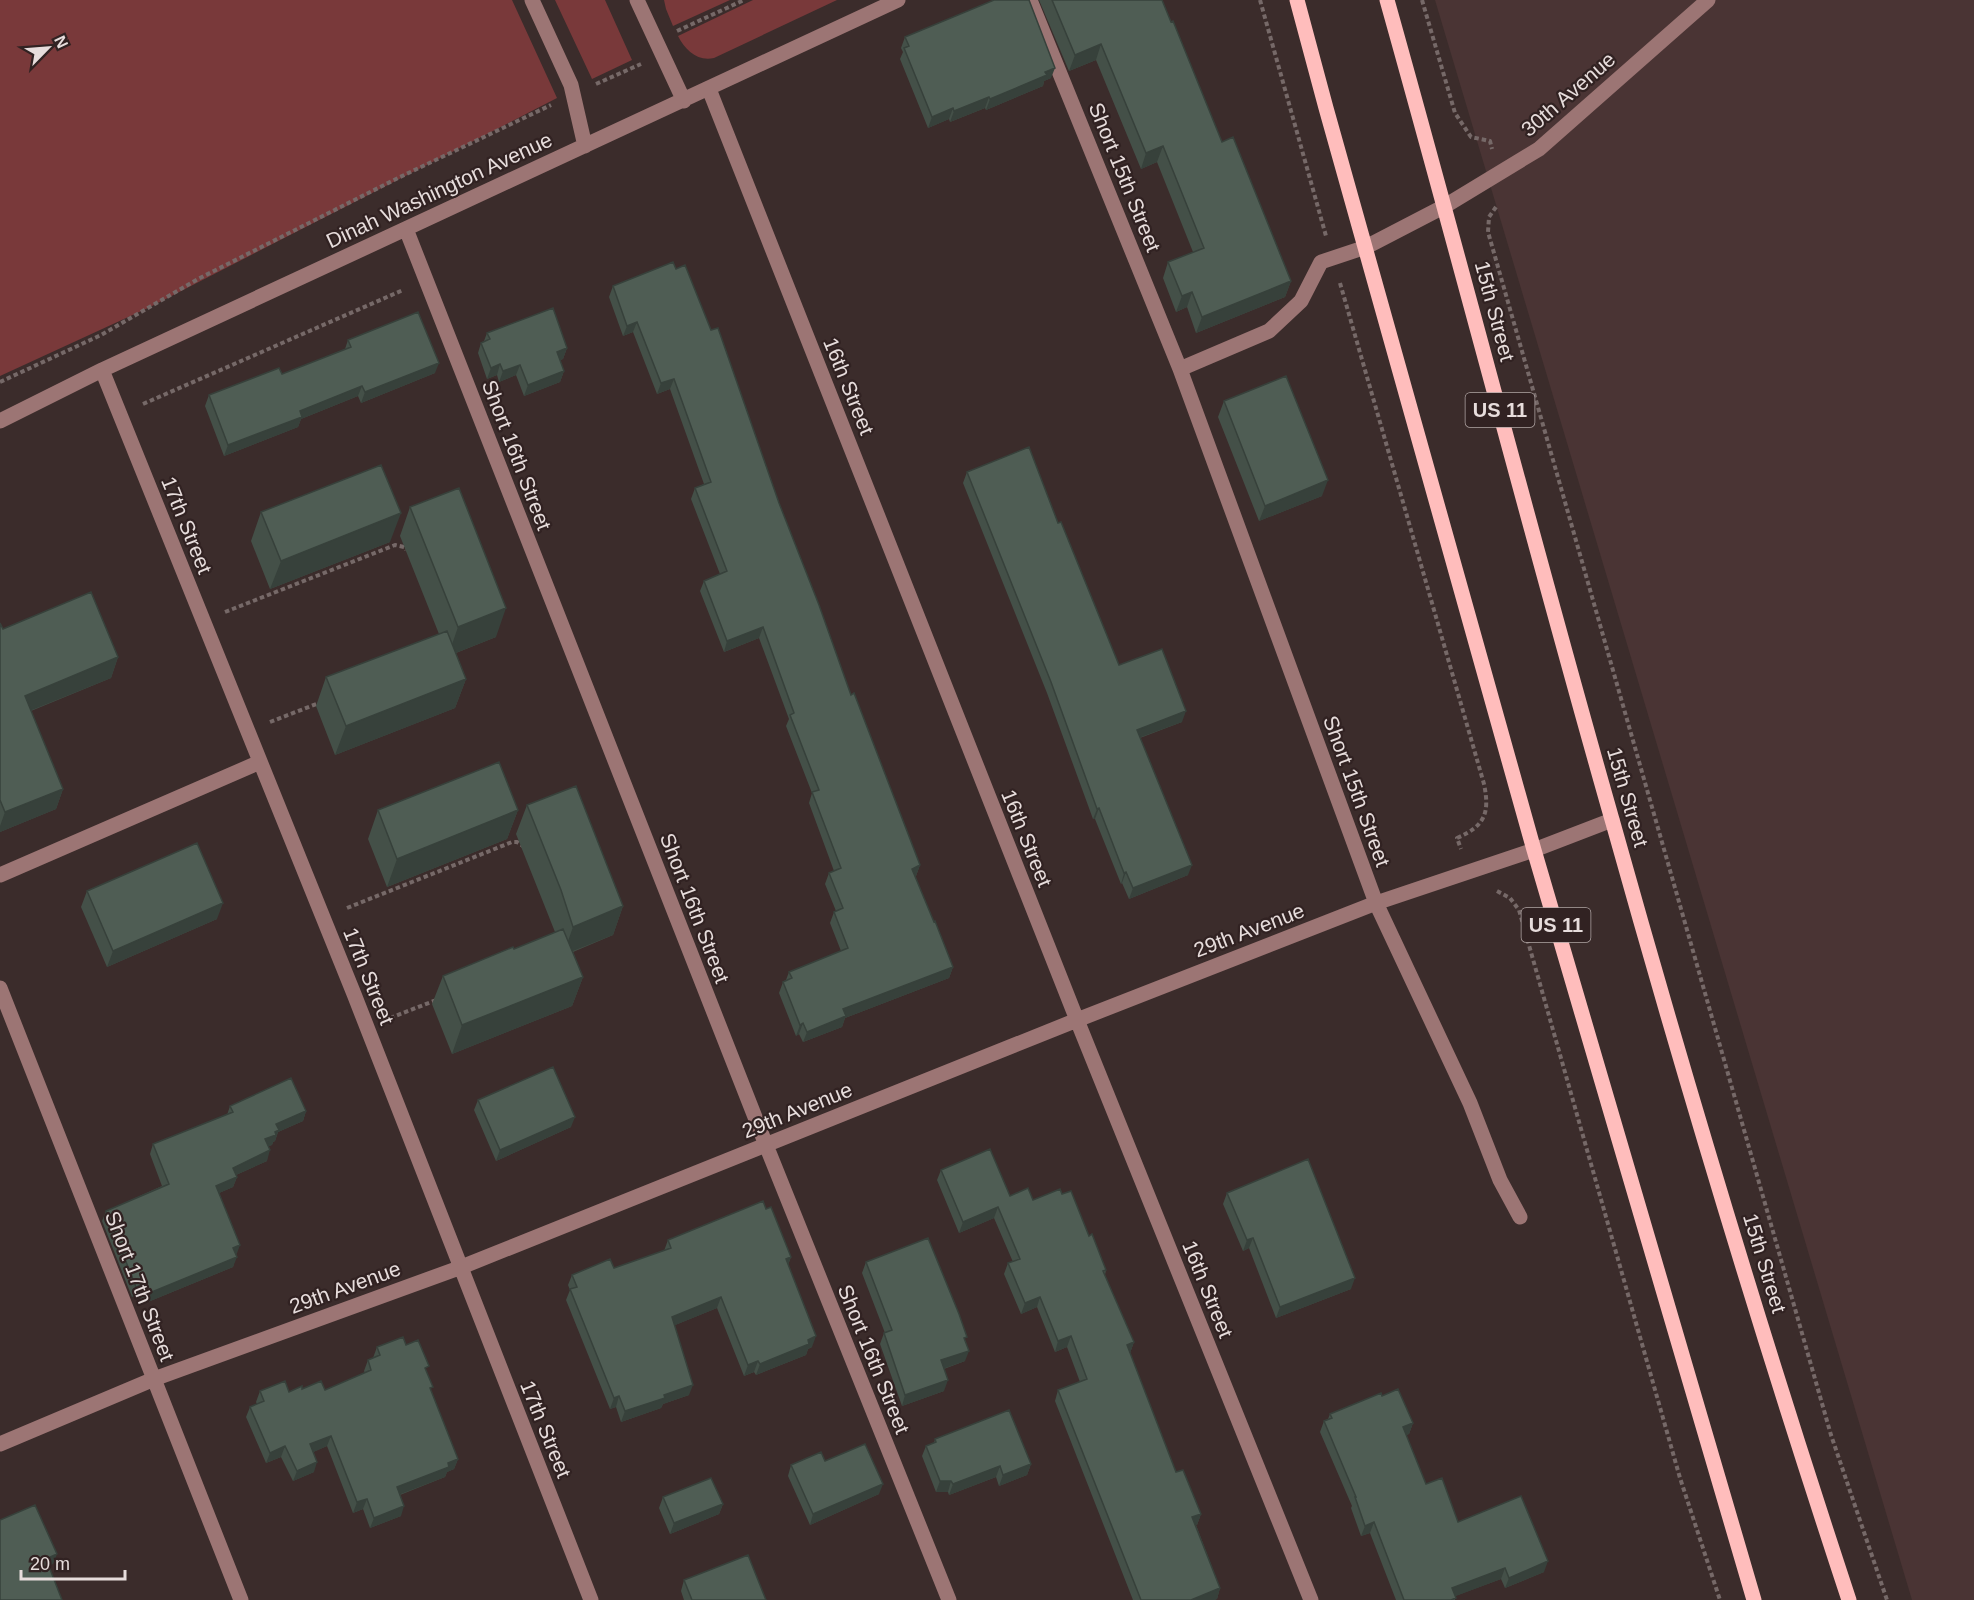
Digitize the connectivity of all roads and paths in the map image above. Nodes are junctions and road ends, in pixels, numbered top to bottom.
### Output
1 (532, 0) edge
2 (637, 0) edge
3 (744, 0) edge
4 (898, 0) edge
5 (1030, 0) edge
6 (1260, 0) edge
7 (1297, 0) edge
8 (1387, 0) edge
9 (1422, 0) edge
10 (1708, 0) edge
11 (657, 41) junction
12 (710, 89) junction
13 (574, 95) junction
14 (684, 101) junction
15 (585, 146) junction
16 (1499, 173) junction
17 (1445, 206) junction
18 (406, 229) junction
19 (1366, 247) junction
20 (1332, 258) junction
21 (426, 280) junction
22 (1180, 369) junction
23 (102, 370) junction
24 (0, 382) edge
25 (120, 414) junction
26 (0, 421) edge
27 (410, 560) dead end
28 (203, 621) junction
29 (323, 702) dead end
30 (247, 731) junction
31 (260, 762) junction
32 (1612, 820) junction
33 (524, 847) dead end
34 (1534, 850) junction
35 (1469, 872) junction
36 (0, 875) edge
37 (1376, 903) junction
38 (323, 918) junction
39 (0, 988) edge
40 (445, 996) edge
41 (1077, 1020) junction
42 (367, 1027) junction
43 (766, 1145) junction
44 (1520, 1217) dead end
45 (459, 1268) junction
46 (154, 1380) junction
47 (0, 1444) edge
48 (241, 1600) edge
49 (591, 1600) edge
50 (949, 1600) edge
51 (1311, 1600) edge
52 (1720, 1600) edge
53 (1754, 1600) edge
54 (1849, 1600) edge
55 (1887, 1600) edge

1 - 13 street
2 - 11 street
3 - 11 path
4 - 12 street, Dinah Washington Avenue
5 - 22 street, Short 15th Street
6 - 20 path
7 - 19 main road, US 11
8 - 17 main road, 15th Street / US 11
9 - 16 path
10 - 16 street, 30th Avenue
11 - 13 path
11 - 14 street
12 - 14 street, Dinah Washington Avenue
12 - 41 street, 16th Street
13 - 15 street
13 - 24 path
14 - 15 street, Dinah Washington Avenue
15 - 18 street, Dinah Washington Avenue
16 - 17 street, 30th Avenue
16 - 55 path
17 - 19 street
17 - 32 main road, 15th Street / US 11
18 - 21 street, Short 16th Street
18 - 23 street, Dinah Washington Avenue
19 - 20 street
19 - 34 main road, US 11
20 - 22 street
20 - 35 path
21 - 25 path
21 - 43 street, Short 16th Street
22 - 37 street, Short 15th Street
23 - 25 street, 17th Street
23 - 26 street, Dinah Washington Avenue
25 - 28 street, 17th Street
27 - 28 path
28 - 30 street, 17th Street
29 - 30 path
30 - 31 street, 17th Street
31 - 36 street
31 - 38 street, 17th Street
32 - 34 street, 29th Avenue
32 - 54 main road, 15th Street / US 11
33 - 38 path
34 - 35 street, 29th Avenue
34 - 53 main road, US 11
35 - 37 street, 29th Avenue
35 - 52 path
37 - 41 street, 29th Avenue
37 - 44 street, Short 15th Street
38 - 42 street, 17th Street
39 - 46 street, Short 17th Street
40 - 42 path
41 - 43 street, 29th Avenue
41 - 51 street, 16th Street
42 - 45 street, 17th Street
43 - 45 street, 29th Avenue
43 - 50 street, Short 16th Street
45 - 46 street, 29th Avenue
45 - 49 street, 17th Street
46 - 47 street, 29th Avenue
46 - 48 street, Short 17th Street

